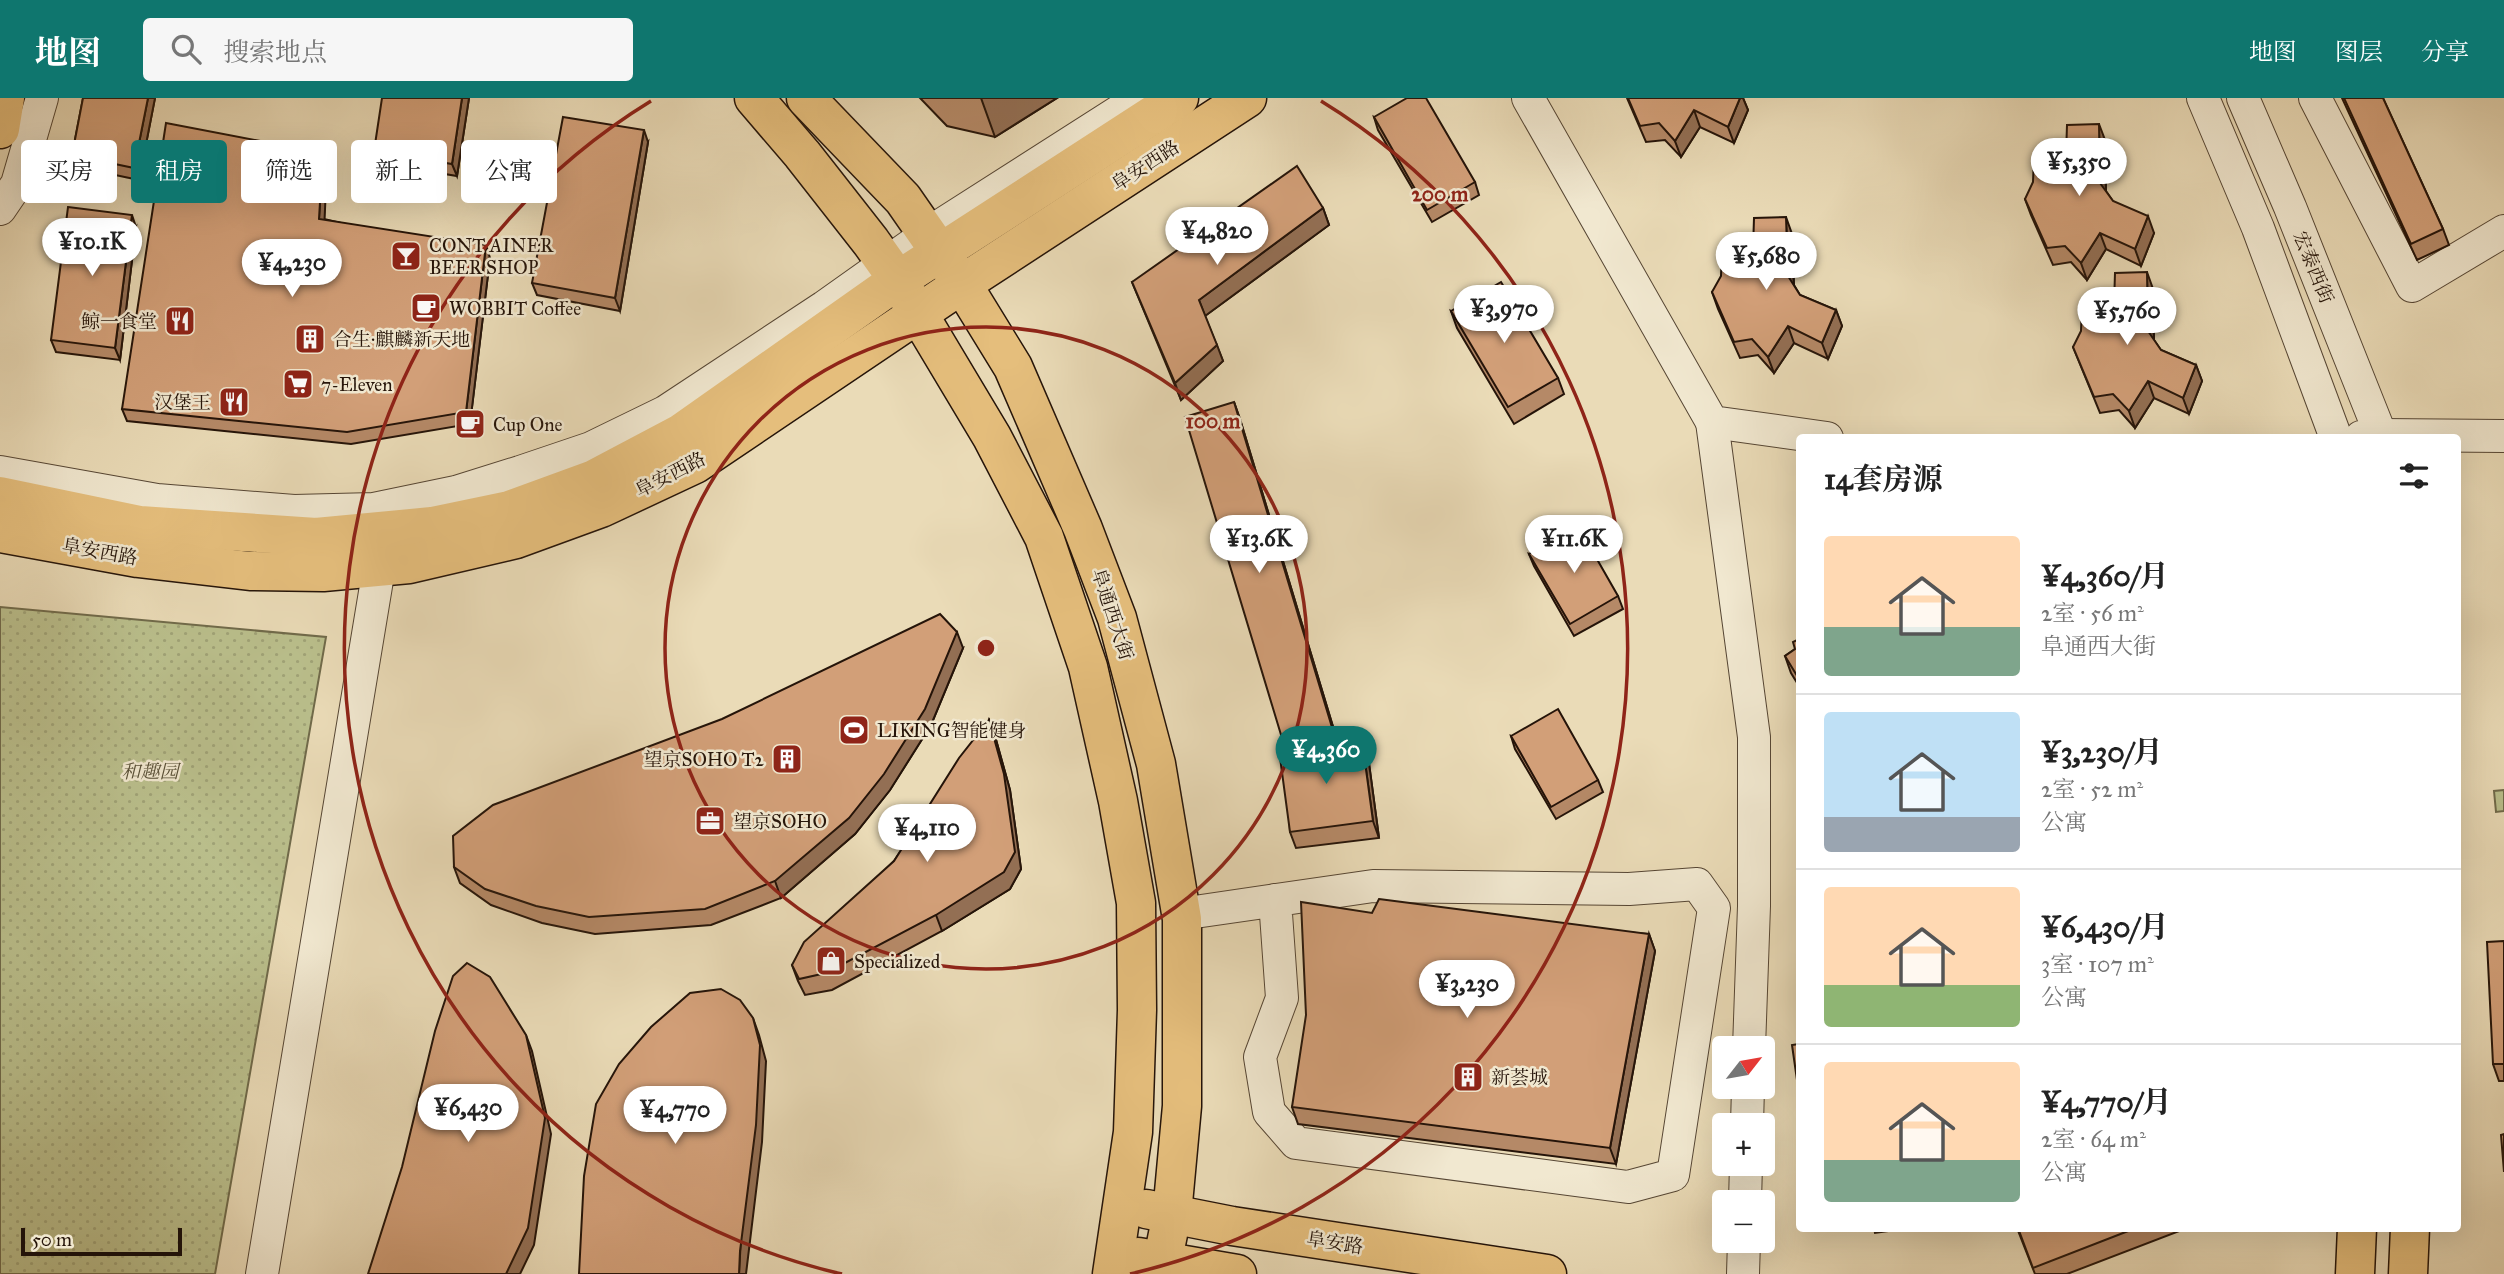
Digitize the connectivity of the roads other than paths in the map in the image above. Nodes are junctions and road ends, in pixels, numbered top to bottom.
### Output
1 (5, 98) edge
2 (42, 98) edge
3 (754, 98) edge
4 (806, 98) edge
5 (1140, 98) edge
6 (1179, 98) edge
7 (1247, 98) edge
8 (1528, 98) edge
9 (2203, 98) edge
10 (2243, 98) edge
11 (2315, 98) edge
12 (0, 129) edge
13 (0, 209) edge
14 (2504, 231) edge
15 (934, 244) junction
16 (892, 272) junction
17 (962, 284) junction
18 (918, 314) junction
19 (1712, 422) junction
20 (1798, 434) edge
21 (2335, 434) edge
22 (2373, 434) edge
23 (2461, 436) edge
24 (2504, 436) edge
25 (0, 472) edge
26 (0, 496) edge
27 (0, 533) edge
28 (379, 568) junction
29 (1275, 901) junction
30 (1181, 914) junction
31 (1749, 1036) edge
32 (1124, 1204) junction
33 (1172, 1214) junction
34 (2357, 1232) edge
35 (2410, 1232) edge
36 (1275, 1233) junction
37 (1744, 1253) edge
38 (1113, 1264) edge
39 (1162, 1268) edge
40 (262, 1274) edge
41 (1237, 1274) edge
42 (1259, 1274) edge
43 (1547, 1274) edge
44 (1743, 1274) edge
45 (2355, 1274) edge
46 (2408, 1274) edge

1 - 12 main road
2 - 13 street
3 - 16 main road
4 - 15 main road, 阜通西大街
5 - 15 street
6 - 15 main road, 阜安西路
7 - 17 main road, 阜安西路
8 - 19 street
9 - 21 street, 宏泰西街
10 - 22 street, 宏泰西街
11 - 14 street
15 - 16 main road, 阜安西路
15 - 17 main road, 阜通西大街
16 - 18 main road
16 - 25 street
16 - 26 main road, 阜安西路
17 - 18 main road, 阜安西路
17 - 30 main road, 阜通西大街
18 - 28 main road, 阜安西路
18 - 32 main road
19 - 20 street
19 - 31 street
23 - 24 street
27 - 28 main road, 阜安西路
28 - 40 street
29 - 29 street
29 - 30 street
30 - 33 main road, 阜通西大街
32 - 33 main road, 阜安路
32 - 38 main road
33 - 36 main road, 阜安路
33 - 39 main road, 阜通西大街
34 - 45 main road
35 - 46 main road
36 - 42 main road
36 - 43 main road, 阜安路
37 - 44 street
38 - 39 main road
39 - 41 main road

